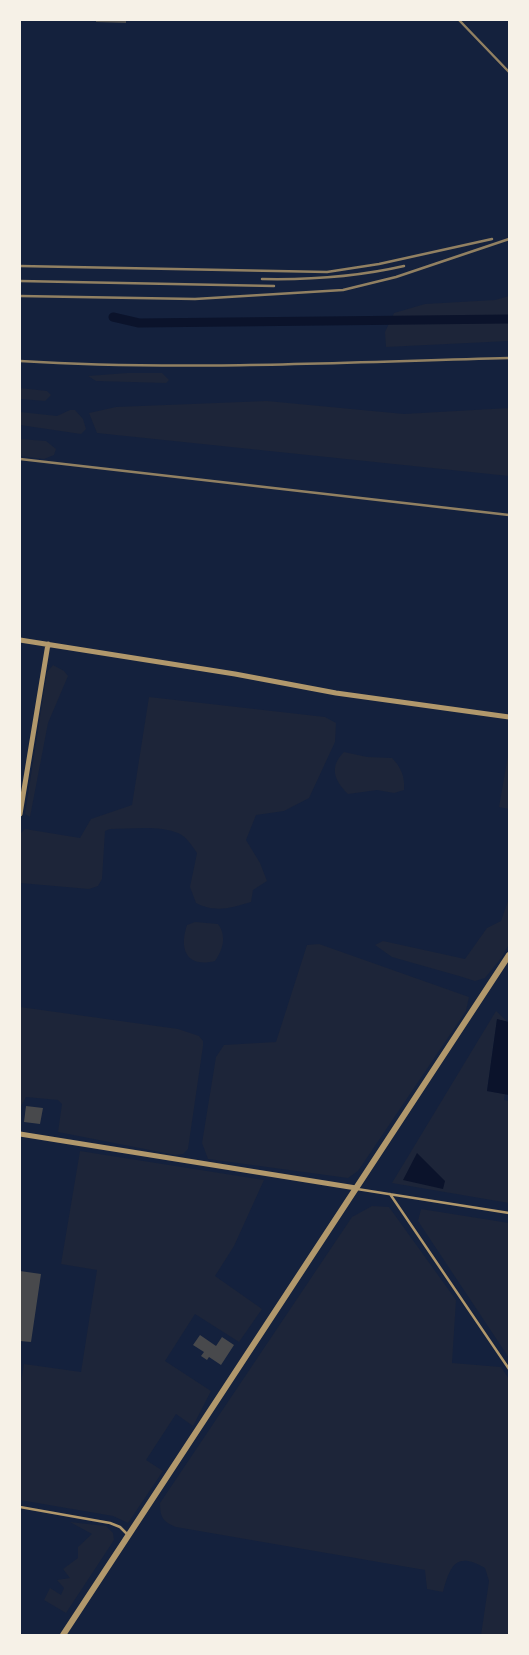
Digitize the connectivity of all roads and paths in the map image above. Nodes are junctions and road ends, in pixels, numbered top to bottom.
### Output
1 (20, 640) edge
2 (48, 644) junction
3 (509, 717) edge
4 (20, 814) edge
5 (509, 955) edge
6 (20, 1134) edge
7 (356, 1188) junction
8 (390, 1194) junction
9 (509, 1213) edge
10 (509, 1369) edge
11 (20, 1507) edge
12 (129, 1536) junction
13 (63, 1635) edge

1 - 2 street
2 - 3 street
2 - 4 street
5 - 7 street
6 - 7 street
7 - 8 lane
7 - 12 street
8 - 9 lane
8 - 10 lane
11 - 12 lane
12 - 13 street

